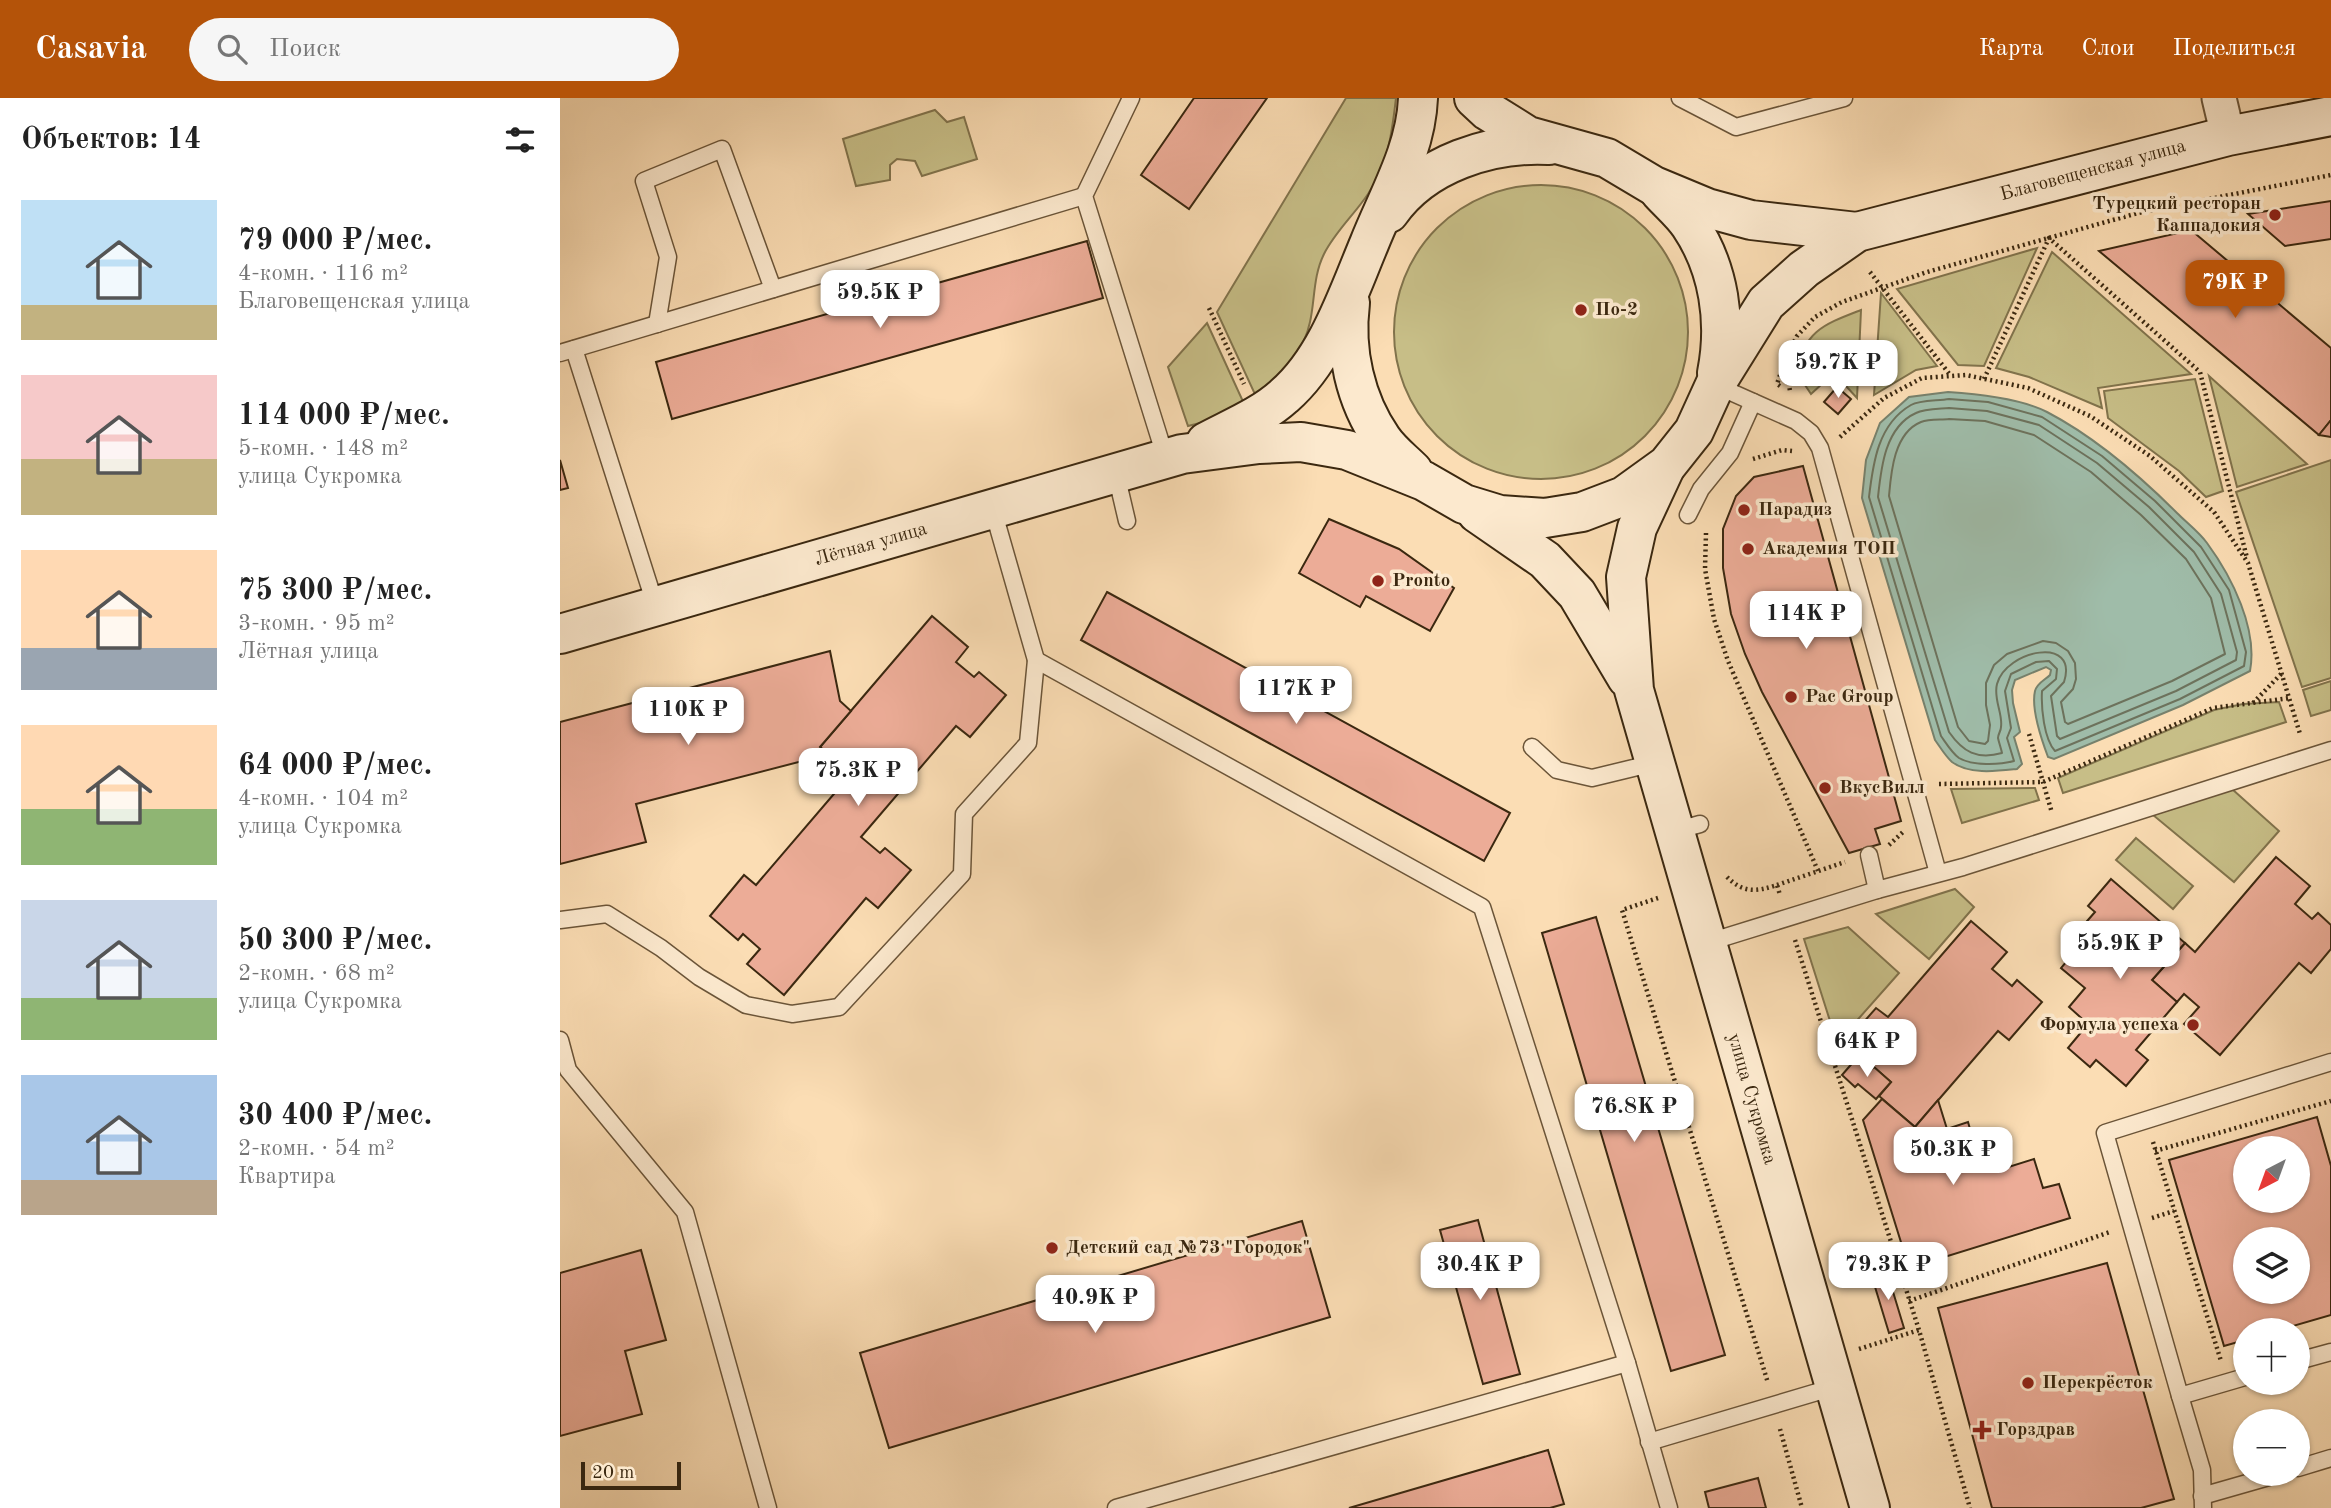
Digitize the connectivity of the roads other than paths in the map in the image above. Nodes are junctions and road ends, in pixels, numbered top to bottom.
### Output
1 (1130, 98) edge
2 (1418, 98) edge
3 (1474, 98) edge
4 (1680, 98) edge
5 (1844, 98) edge
6 (2219, 98) edge
7 (2331, 116) edge
8 (2228, 136) junction
9 (1569, 146) junction
10 (1654, 186) junction
11 (1084, 196) junction
12 (1857, 232) junction
13 (1368, 244) junction
14 (1353, 287) junction
15 (773, 289) junction
16 (657, 324) junction
17 (567, 351) edge
18 (1715, 385) junction
19 (1754, 402) junction
20 (1174, 457) junction
21 (1667, 465) junction
22 (1116, 474) junction
23 (1424, 481) junction
24 (1464, 504) junction
25 (993, 510) junction
26 (1688, 515) dead end
27 (1127, 521) dead end
28 (656, 607) junction
29 (560, 634) edge
30 (1036, 660) junction
31 (1634, 690) junction
32 (1532, 747) dead end
33 (2331, 750) edge
34 (1655, 763) junction
35 (1869, 855) dead end
36 (1938, 873) junction
37 (1877, 890) junction
38 (560, 920) edge
39 (1706, 943) junction
40 (560, 1040) edge
41 (2331, 1062) edge
42 (2331, 1352) edge
43 (2310, 1358) edge
44 (1627, 1363) junction
45 (2233, 1380) edge
46 (1834, 1387) junction
47 (2180, 1396) junction
48 (1649, 1442) junction
49 (2331, 1458) edge
50 (2310, 1464) edge
51 (2245, 1486) edge
52 (2202, 1502) edge
53 (768, 1508) edge
54 (1116, 1508) edge
55 (1669, 1508) edge
56 (1870, 1508) edge

1 - 11 lane
2 - 13 main road
3 - 9 main road
4 - 5 lane
6 - 8 street
7 - 8 main road, Благовещенская улица
8 - 12 main road, Благовещенская улица
9 - 10 main road
9 - 13 main road
10 - 12 main road
10 - 18 main road
11 - 15 lane
11 - 20 lane
12 - 18 main road
13 - 14 main road
14 - 20 main road
14 - 23 main road
15 - 16 lane
15 - 16 lane
16 - 17 lane
17 - 28 lane
18 - 19 lane
18 - 21 main road
19 - 26 lane
19 - 36 lane
20 - 22 main road, Лётная улица
20 - 23 main road
21 - 24 main road
21 - 31 main road, улица Сукромка
22 - 25 main road, Лётная улица
22 - 27 lane
23 - 24 main road
24 - 31 main road, улица Сукромка
25 - 28 main road, Лётная улица
25 - 30 lane
28 - 29 main road, Лётная улица
30 - 38 lane
30 - 44 lane
31 - 34 main road, улица Сукромка
32 - 34 lane
33 - 36 lane
34 - 39 main road, улица Сукромка
35 - 37 lane
36 - 37 lane
37 - 39 lane
39 - 46 main road, улица Сукромка
40 - 53 lane
41 - 47 lane
42 - 43 lane
44 - 48 lane
44 - 54 lane
45 - 47 lane
46 - 48 lane
46 - 56 main road, улица Сукромка
47 - 52 lane
48 - 55 lane
49 - 50 lane
51 - 52 lane

